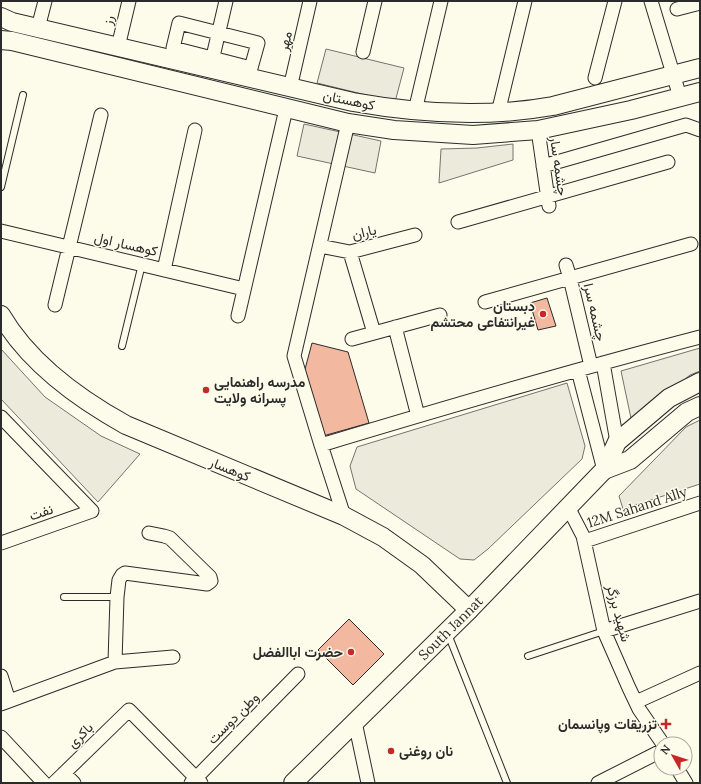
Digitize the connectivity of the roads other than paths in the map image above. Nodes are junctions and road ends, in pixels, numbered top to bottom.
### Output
1 (45, 1) edge
2 (129, 1) edge
3 (226, 1) edge
4 (310, 1) edge
5 (375, 1) edge
6 (441, 1) edge
7 (525, 1) edge
8 (615, 1) edge
9 (652, 1) edge
10 (700, 2) edge
11 (677, 9) dead end
12 (1, 17) edge
13 (38, 28) junction
14 (218, 33) junction
15 (1, 40) edge
16 (118, 47) junction
17 (363, 52) dead end
18 (211, 64) junction
19 (700, 68) edge
20 (674, 75) junction
21 (595, 78) dead end
22 (290, 88) junction
23 (700, 92) edge
24 (23, 95) dead end
25 (680, 97) junction
26 (553, 106) junction
27 (286, 108) junction
28 (415, 111) junction
29 (498, 113) junction
30 (101, 114) dead end
31 (348, 123) junction
32 (557, 127) junction
33 (195, 130) dead end
34 (538, 130) junction
35 (700, 130) edge
36 (668, 162) dead end
37 (543, 166) junction
38 (1, 187) edge
39 (548, 201) junction
40 (458, 222) dead end
41 (1, 231) edge
42 (415, 235) dead end
43 (691, 244) dead end
44 (320, 246) junction
45 (69, 247) junction
46 (350, 252) junction
47 (142, 264) junction
48 (566, 265) dead end
49 (164, 270) junction
50 (570, 278) junction
51 (244, 289) junction
52 (485, 302) dead end
53 (54, 305) dead end
54 (1, 315) edge
55 (440, 315) dead end
56 (238, 316) dead end
57 (395, 327) junction
58 (374, 333) junction
59 (700, 337) edge
60 (352, 339) dead end
61 (122, 346) dead end
62 (597, 364) junction
63 (578, 370) junction
64 (700, 382) edge
65 (700, 406) edge
66 (418, 416) junction
67 (1, 417) edge
68 (618, 442) junction
69 (321, 445) junction
70 (604, 470) junction
71 (700, 504) edge
72 (568, 507) junction
73 (344, 516) junction
74 (149, 533) dead end
75 (585, 541) junction
76 (1, 543) edge
77 (64, 597) dead end
78 (117, 597) junction
79 (700, 601) edge
80 (470, 610) junction
81 (604, 631) junction
82 (447, 632) junction
83 (528, 656) dead end
84 (173, 657) dead end
85 (115, 662) junction
86 (700, 673) edge
87 (298, 674) dead end
88 (1, 676) edge
89 (5, 702) edge
90 (636, 702) junction
91 (355, 722) junction
92 (658, 736) edge
93 (1, 737) edge
94 (653, 755) edge
95 (64, 773) junction
96 (196, 781) edge
97 (44, 783) edge
98 (54, 783) edge
99 (74, 783) edge
100 (293, 783) edge
101 (368, 783) edge
102 (507, 783) edge
103 (598, 783) edge

1 - 13 street
2 - 16 street, رز
3 - 14 street
4 - 22 street, مهر
5 - 17 street
6 - 28 street
7 - 29 street
8 - 21 street
9 - 20 street
10 - 11 street
12 - 13 main road, کوهستان
13 - 16 main road, کوهستان
14 - 18 street
14 - 18 street
14 - 18 street
15 - 27 main road, کوهستان
16 - 18 main road, کوهستان
18 - 22 main road, کوهستان
19 - 20 main road, کوهستان
20 - 25 street
20 - 26 main road, کوهستان
22 - 28 main road, کوهستان
23 - 25 main road, کوهستان
24 - 38 lane
25 - 32 main road, کوهستان
26 - 29 main road, کوهستان
26 - 32 main road
27 - 31 main road, کوهستان
27 - 51 street
28 - 29 main road, کوهستان
30 - 45 street
31 - 34 main road, کوهستان
31 - 44 street
32 - 34 main road, کوهستان
33 - 49 street
34 - 37 street, چشمه سار
35 - 37 street
36 - 39 street
37 - 39 street, چشمه سار
39 - 40 street
41 - 45 street, کوهسار اول
42 - 46 street, یاران
43 - 50 street
44 - 46 street, یاران
44 - 69 street
45 - 47 street, کوهسار اول
45 - 53 street
46 - 58 street
47 - 49 street, کوهسار اول
47 - 61 lane
48 - 50 street, چشمه‌ سرا
49 - 51 street, کوهسار اول
50 - 52 street
50 - 62 street, چشمه‌ سرا
51 - 56 street
54 - 73 main road, کوهسار
55 - 57 street
57 - 58 street
57 - 66 street
58 - 60 street
59 - 62 street
62 - 63 street
62 - 68 street, چشمه‌ سرا
63 - 66 street
63 - 70 street
64 - 68 main road, South Jannat
65 - 70 main road, South Jannat
66 - 69 street
67 - 76 street, نفت
68 - 70 main road, South Jannat
69 - 73 street
70 - 72 main road, South Jannat
71 - 75 street, 12M Sahand Ally
72 - 75 street, شهید برزگر
72 - 80 main road, South Jannat
73 - 80 main road, کوهسار
74 - 78 street
75 - 81 street, شهید برزگر
77 - 78 lane
78 - 85 street
79 - 81 street
80 - 82 main road, South Jannat
81 - 83 lane
81 - 90 street, شهید برزگر
82 - 91 main road, South Jannat
82 - 102 lane
84 - 85 street
85 - 89 street
86 - 90 street
87 - 96 street, وطن دوست
88 - 89 street
90 - 92 street, شهید برزگر
91 - 100 main road, South Jannat
91 - 101 street
93 - 97 street
94 - 103 street
95 - 96 street, باکری
95 - 98 street, باکری
95 - 99 street

